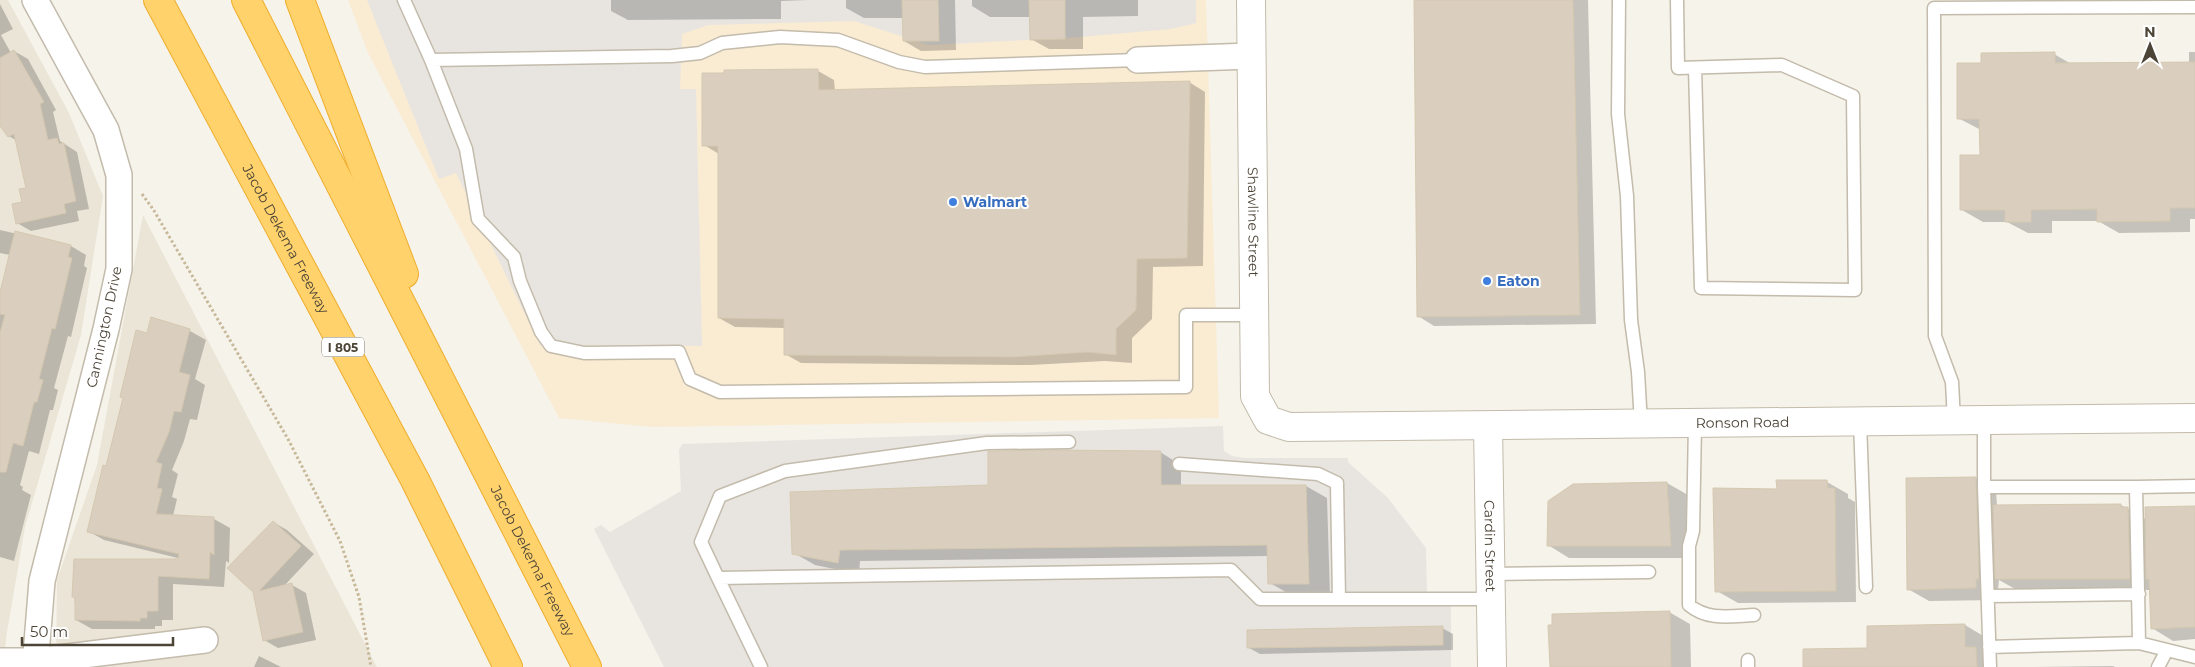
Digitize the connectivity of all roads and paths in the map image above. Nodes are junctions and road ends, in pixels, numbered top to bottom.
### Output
1 (35, 0) edge
2 (158, 0) edge
3 (246, 0) edge
4 (300, 0) edge
5 (404, 0) edge
6 (1251, 0) edge
7 (1619, 0) edge
8 (1677, 0) edge
9 (2195, 7) edge
10 (1251, 56) junction
11 (431, 60) junction
12 (1138, 60) joint
13 (1694, 68) junction
14 (137, 187) dead end
15 (1254, 315) junction
16 (452, 401) junction
17 (2195, 418) edge
18 (1954, 421) junction
19 (1984, 421) junction
20 (1860, 422) junction
21 (1642, 424) junction
22 (1695, 424) junction
23 (1488, 426) junction
24 (1289, 427) joint
25 (1070, 442) dead end
26 (1179, 464) dead end
27 (2195, 486) edge
28 (1984, 487) junction
29 (2136, 487) junction
30 (1649, 572) dead end
31 (718, 578) junction
32 (1490, 587) junction
33 (1866, 587) dead end
34 (2139, 594) junction
35 (1988, 596) junction
36 (1339, 599) junction
37 (1754, 615) dead end
38 (205, 640) dead end
39 (2139, 643) junction
40 (1990, 647) junction
41 (2167, 650) junction
42 (2195, 657) edge
43 (0, 661) edge
44 (35, 664) edge
45 (371, 667) edge
46 (508, 667) edge
47 (587, 667) edge
48 (760, 667) edge
49 (1492, 667) edge
50 (1990, 667) edge
51 (2158, 667) edge

1 - 44 street, Cannington Drive
2 - 46 highway, Jacob Dekema Freeway / I 805
3 - 16 highway, Jacob Dekema Freeway
4 - 16 highway
5 - 11 lane
6 - 10 street, Shawline Street
7 - 21 lane
8 - 13 lane
9 - 18 lane
10 - 12 street
10 - 15 street, Shawline Street
11 - 12 lane
11 - 15 lane
13 - 13 lane
14 - 45 path
15 - 24 street, Shawline Street
16 - 47 highway, Jacob Dekema Freeway
17 - 19 street, Ronson Road
18 - 19 street, Ronson Road
18 - 20 street, Ronson Road
19 - 28 lane
20 - 22 street, Ronson Road
20 - 33 lane
21 - 22 street, Ronson Road
21 - 23 street, Ronson Road
22 - 37 lane
23 - 24 street, Ronson Road
23 - 32 street, Cardin Street
25 - 31 lane
26 - 36 lane
27 - 29 lane
28 - 29 lane
28 - 35 lane
29 - 34 lane
30 - 32 lane
31 - 36 lane
31 - 48 lane
32 - 36 lane
32 - 49 street, Cardin Street
34 - 35 lane
34 - 39 lane
35 - 40 lane
38 - 44 street
39 - 40 lane
39 - 41 lane
40 - 50 lane
41 - 42 lane
41 - 51 lane
43 - 44 street

